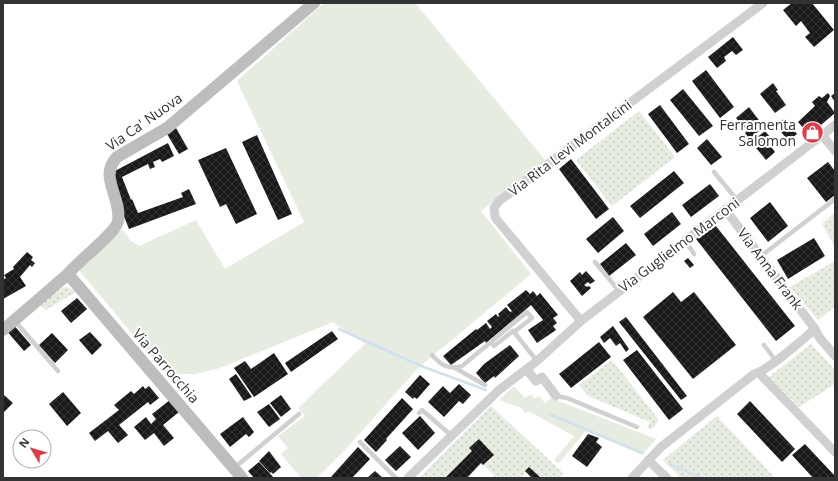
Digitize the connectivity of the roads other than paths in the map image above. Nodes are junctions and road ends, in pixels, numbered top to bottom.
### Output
1 (314, 3) edge
2 (763, 3) edge
3 (835, 125) edge
4 (822, 135) junction
5 (835, 151) edge
6 (714, 172) dead end
7 (835, 199) edge
8 (738, 200) junction
9 (725, 209) junction
10 (685, 240) junction
11 (694, 254) dead end
12 (761, 256) junction
13 (595, 262) dead end
14 (68, 274) junction
15 (619, 292) junction
16 (14, 320) junction
17 (581, 321) junction
18 (510, 326) junction
19 (815, 329) junction
20 (3, 330) edge
21 (514, 332) junction
22 (490, 342) junction
23 (764, 345) dead end
24 (432, 355) dead end
25 (835, 356) edge
26 (537, 360) junction
27 (776, 361) junction
28 (455, 368) junction
29 (526, 369) junction
30 (58, 371) dead end
31 (759, 373) junction
32 (485, 385) dead end
33 (556, 396) joint
34 (419, 413) dead end
35 (299, 414) dead end
36 (637, 427) dead end
37 (452, 436) junction
38 (360, 442) dead end
39 (835, 452) edge
40 (648, 460) junction
41 (234, 468) junction
42 (242, 478) edge
43 (396, 478) edge
44 (408, 478) edge
45 (632, 478) edge
46 (667, 478) edge

1 - 14 street, Via Ca' Nuova
2 - 17 street, Via Rita Levi Montalcini
3 - 4 street, Via Guglielmo Marconi
4 - 5 street
4 - 8 street, Via Guglielmo Marconi
6 - 8 lane
7 - 12 lane
8 - 9 street, Via Guglielmo Marconi
9 - 10 street, Via Guglielmo Marconi
9 - 12 street, Via Anna Frank
10 - 11 lane
10 - 15 street, Via Guglielmo Marconi
12 - 19 street, Via Anna Frank
13 - 15 lane
14 - 16 street
14 - 41 street, Via Parrocchia
15 - 17 street, Via Guglielmo Marconi
16 - 20 street
16 - 30 lane
17 - 26 street, Via Guglielmo Marconi
18 - 21 lane
18 - 21 lane
18 - 22 lane
19 - 25 street, Via Anna Frank
19 - 27 street
21 - 22 lane
21 - 26 lane
22 - 28 lane
23 - 27 lane
24 - 28 lane
26 - 29 street, Via Guglielmo Marconi
27 - 31 street
28 - 32 lane
29 - 33 street
29 - 37 street, Via Guglielmo Marconi
31 - 39 street
31 - 40 street
33 - 36 lane
34 - 37 lane
35 - 41 lane
37 - 44 street, Via Guglielmo Marconi
38 - 43 lane
40 - 45 street
40 - 46 street
41 - 42 street, Via Parrocchia

